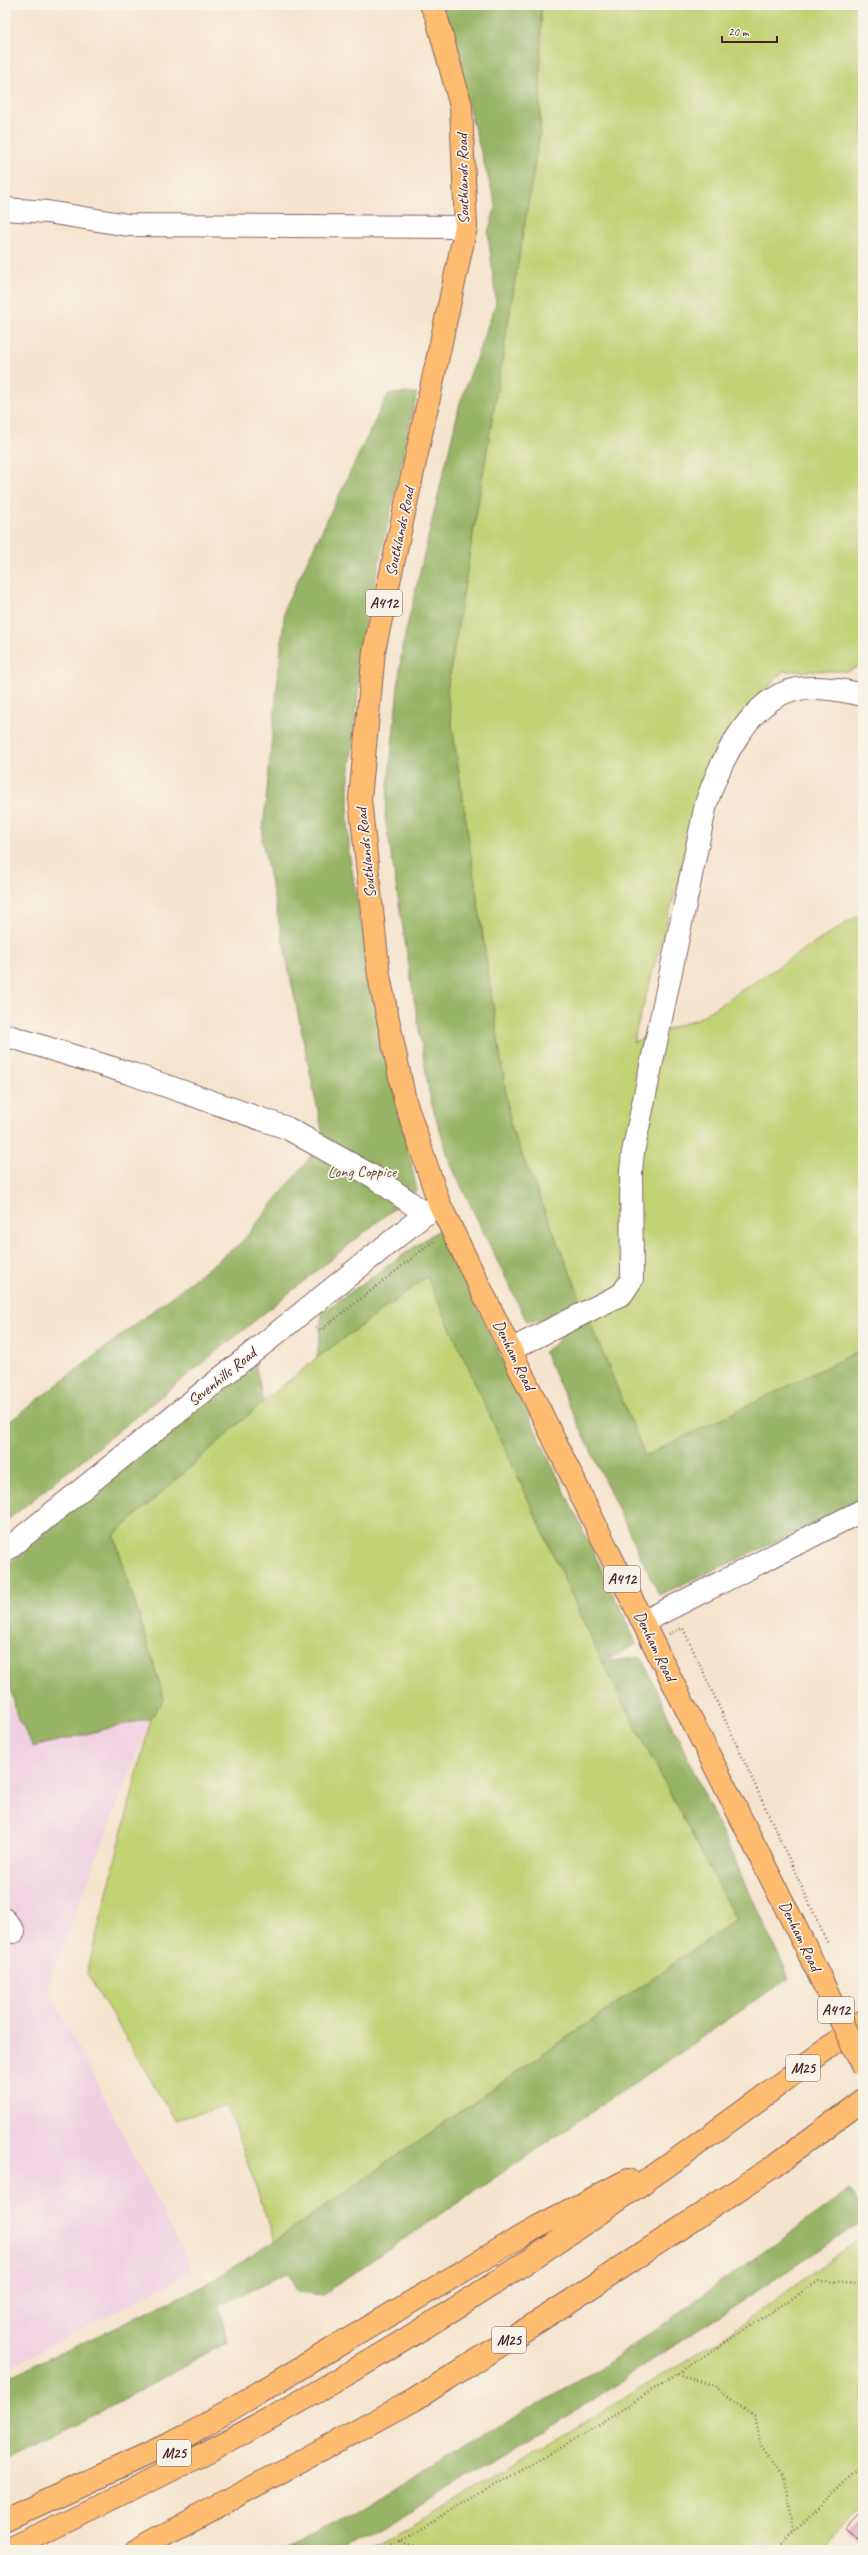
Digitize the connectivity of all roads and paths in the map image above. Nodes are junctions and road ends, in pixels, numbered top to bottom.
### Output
1 (431, 5) edge
2 (5, 209) edge
3 (466, 227) junction
4 (863, 696) edge
5 (5, 1036) edge
6 (433, 1208) junction
7 (512, 1349) junction
8 (863, 1510) edge
9 (5, 1551) edge
10 (643, 1622) junction
11 (863, 2021) edge
12 (863, 2067) edge
13 (863, 2100) edge
14 (709, 2138) junction
15 (863, 2283) edge
16 (676, 2374) junction
17 (344, 2376) junction
18 (863, 2463) edge
19 (5, 2520) edge
20 (793, 2531) junction
21 (5, 2532) edge
22 (400, 2540) junction
23 (6, 2550) edge
24 (136, 2550) edge
25 (381, 2550) edge
26 (429, 2550) edge
27 (775, 2550) edge

1 - 3 main road, Southlands Road / A412
2 - 3 street
3 - 6 main road, Southlands Road / A412
4 - 7 street
5 - 6 street
6 - 7 main road, Denham Road / A412
6 - 9 street, Sevenhills Road
7 - 10 main road, Denham Road / A412
8 - 10 street
10 - 12 main road, Denham Road / A412, bridge
11 - 14 main road, M25
13 - 24 main road, M25
14 - 17 main road, M25
14 - 19 main road, M25
15 - 16 path
16 - 20 path
16 - 22 path
17 - 21 main road, M25
17 - 23 main road, M25
18 - 20 path
20 - 27 path
22 - 25 path
22 - 26 path

